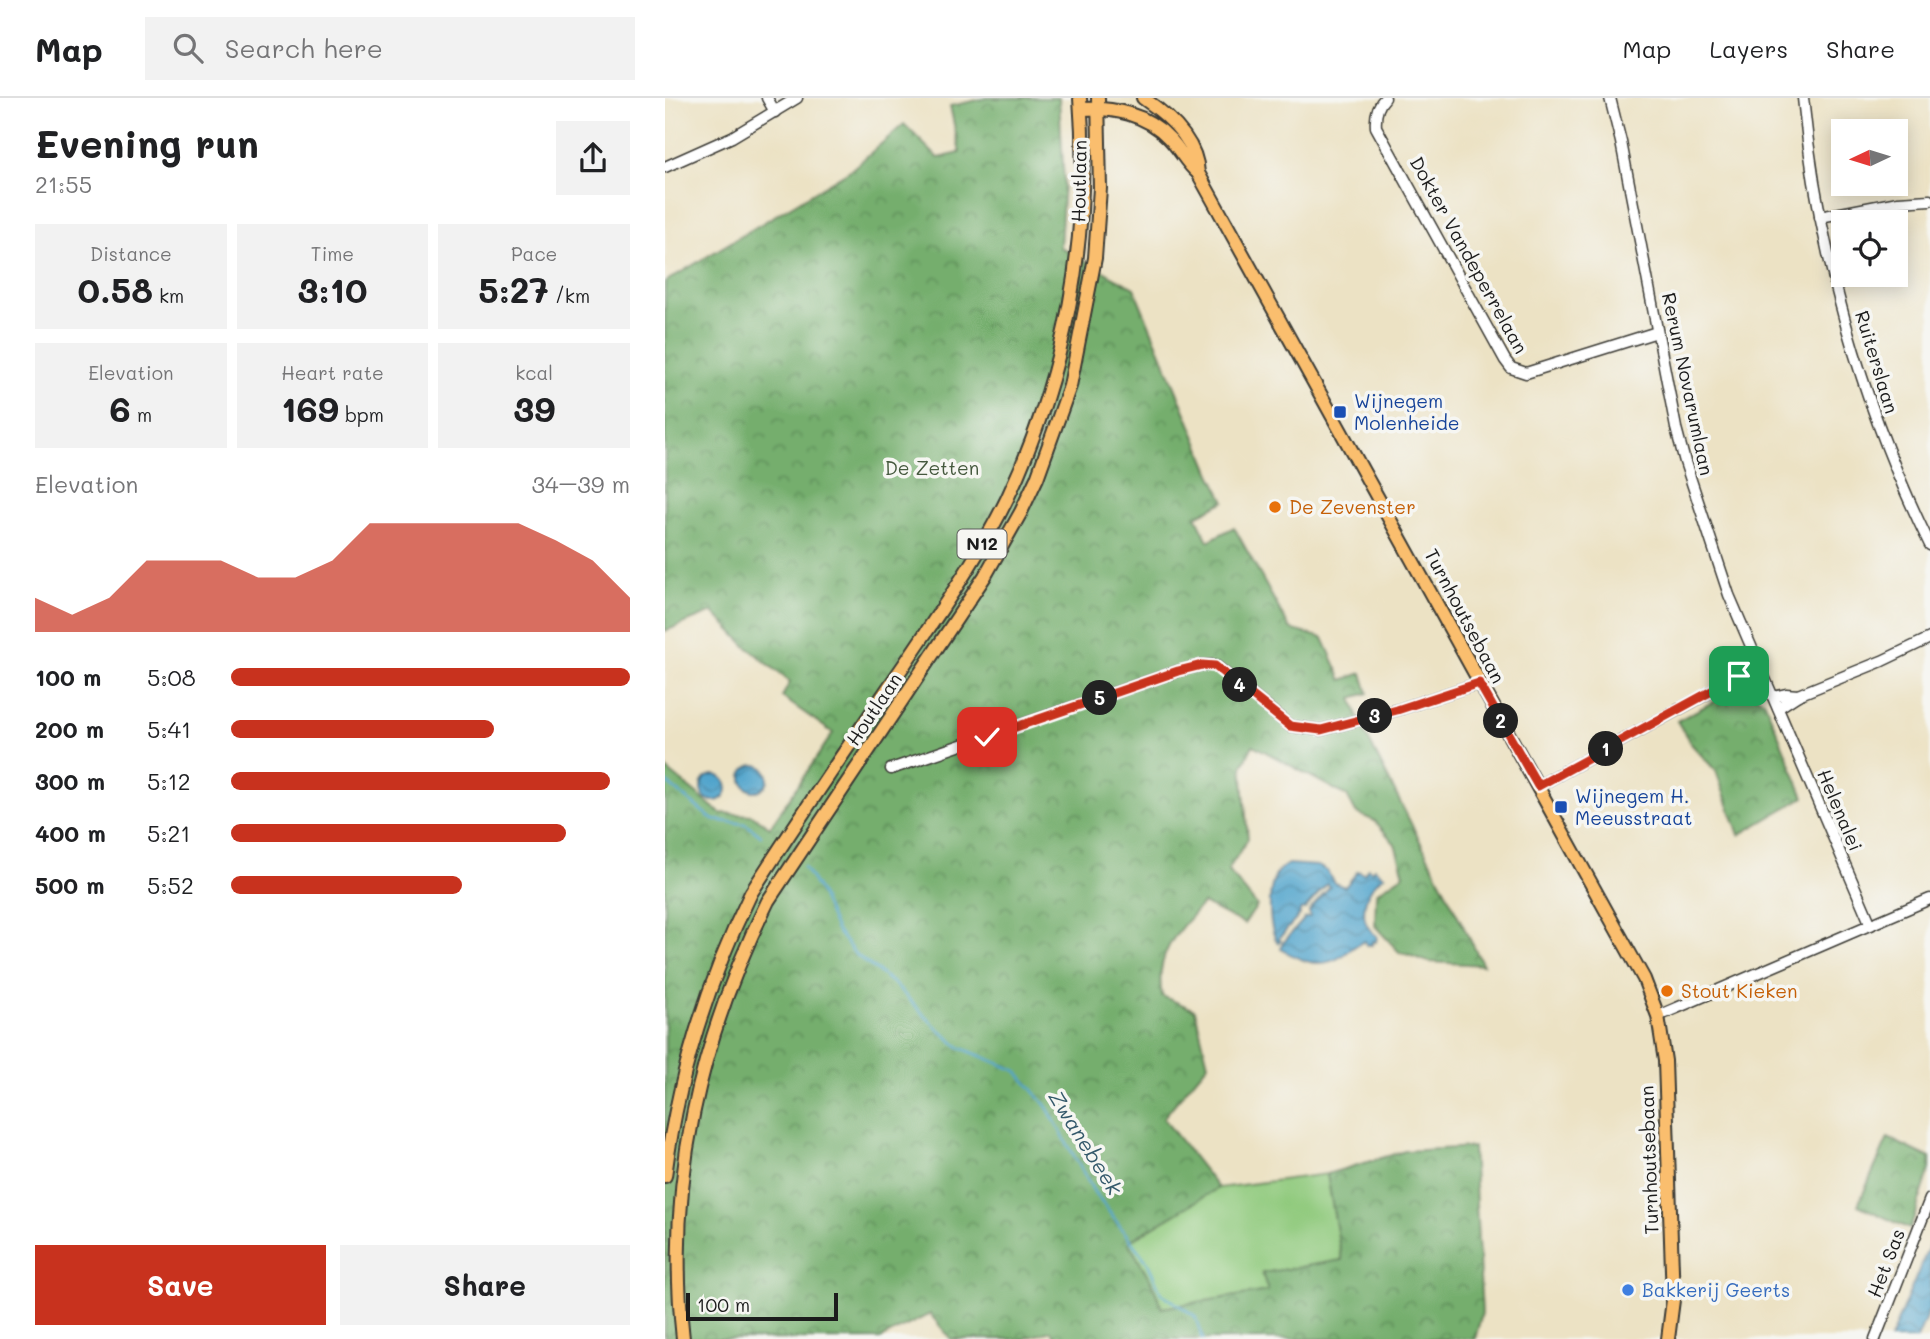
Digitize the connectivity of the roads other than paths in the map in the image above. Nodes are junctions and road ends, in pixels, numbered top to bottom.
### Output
1 (767, 98) edge
2 (797, 98) edge
3 (1385, 98) edge
4 (1610, 98) edge
5 (1803, 98) edge
6 (1150, 100) edge
7 (1081, 103) edge
8 (1098, 103) edge
9 (779, 105) edge
10 (1145, 120) junction
11 (665, 167) edge
12 (1198, 173) junction
13 (1930, 200) edge
14 (1820, 217) junction
15 (1657, 332) junction
16 (1930, 545) edge
17 (1930, 638) edge
18 (1759, 667) junction
19 (1479, 683) junction
20 (1798, 695) junction
21 (1773, 698) junction
22 (1778, 708) junction
23 (891, 769) dead end
24 (1538, 786) junction
25 (1930, 899) edge
26 (1871, 925) junction
27 (1658, 1016) junction
28 (665, 1176) edge
29 (1930, 1199) edge
30 (683, 1339) edge
31 (1668, 1339) edge
32 (1875, 1339) edge

1 - 9 street
2 - 9 street
3 - 15 street, Dokter Vandeperrelaan
4 - 15 street, Rerum Novarumlaan
5 - 14 street, Ruiterslaan
6 - 10 main road, Turnhoutsebaan
6 - 12 main road, Turnhoutsebaan
7 - 8 main road, Turnhoutsebaan
7 - 28 main road, Houtlaan / N12
8 - 10 main road, Turnhoutsebaan
8 - 30 main road, Houtlaan / N12
9 - 11 street
10 - 12 main road, Turnhoutsebaan
12 - 19 main road, Turnhoutsebaan
13 - 14 street
14 - 16 street, Ruiterslaan
15 - 18 street, Rerum Novarumlaan
17 - 20 street
18 - 21 street, Rerum Novarumlaan
18 - 24 street
19 - 23 street
19 - 24 main road, Turnhoutsebaan
20 - 21 street
20 - 22 street
21 - 22 street, Rerum Novarumlaan
22 - 26 street, Helenalei
24 - 27 main road, Turnhoutsebaan
25 - 26 street
26 - 27 street
27 - 31 main road, Turnhoutsebaan
29 - 32 street, Het Sas

